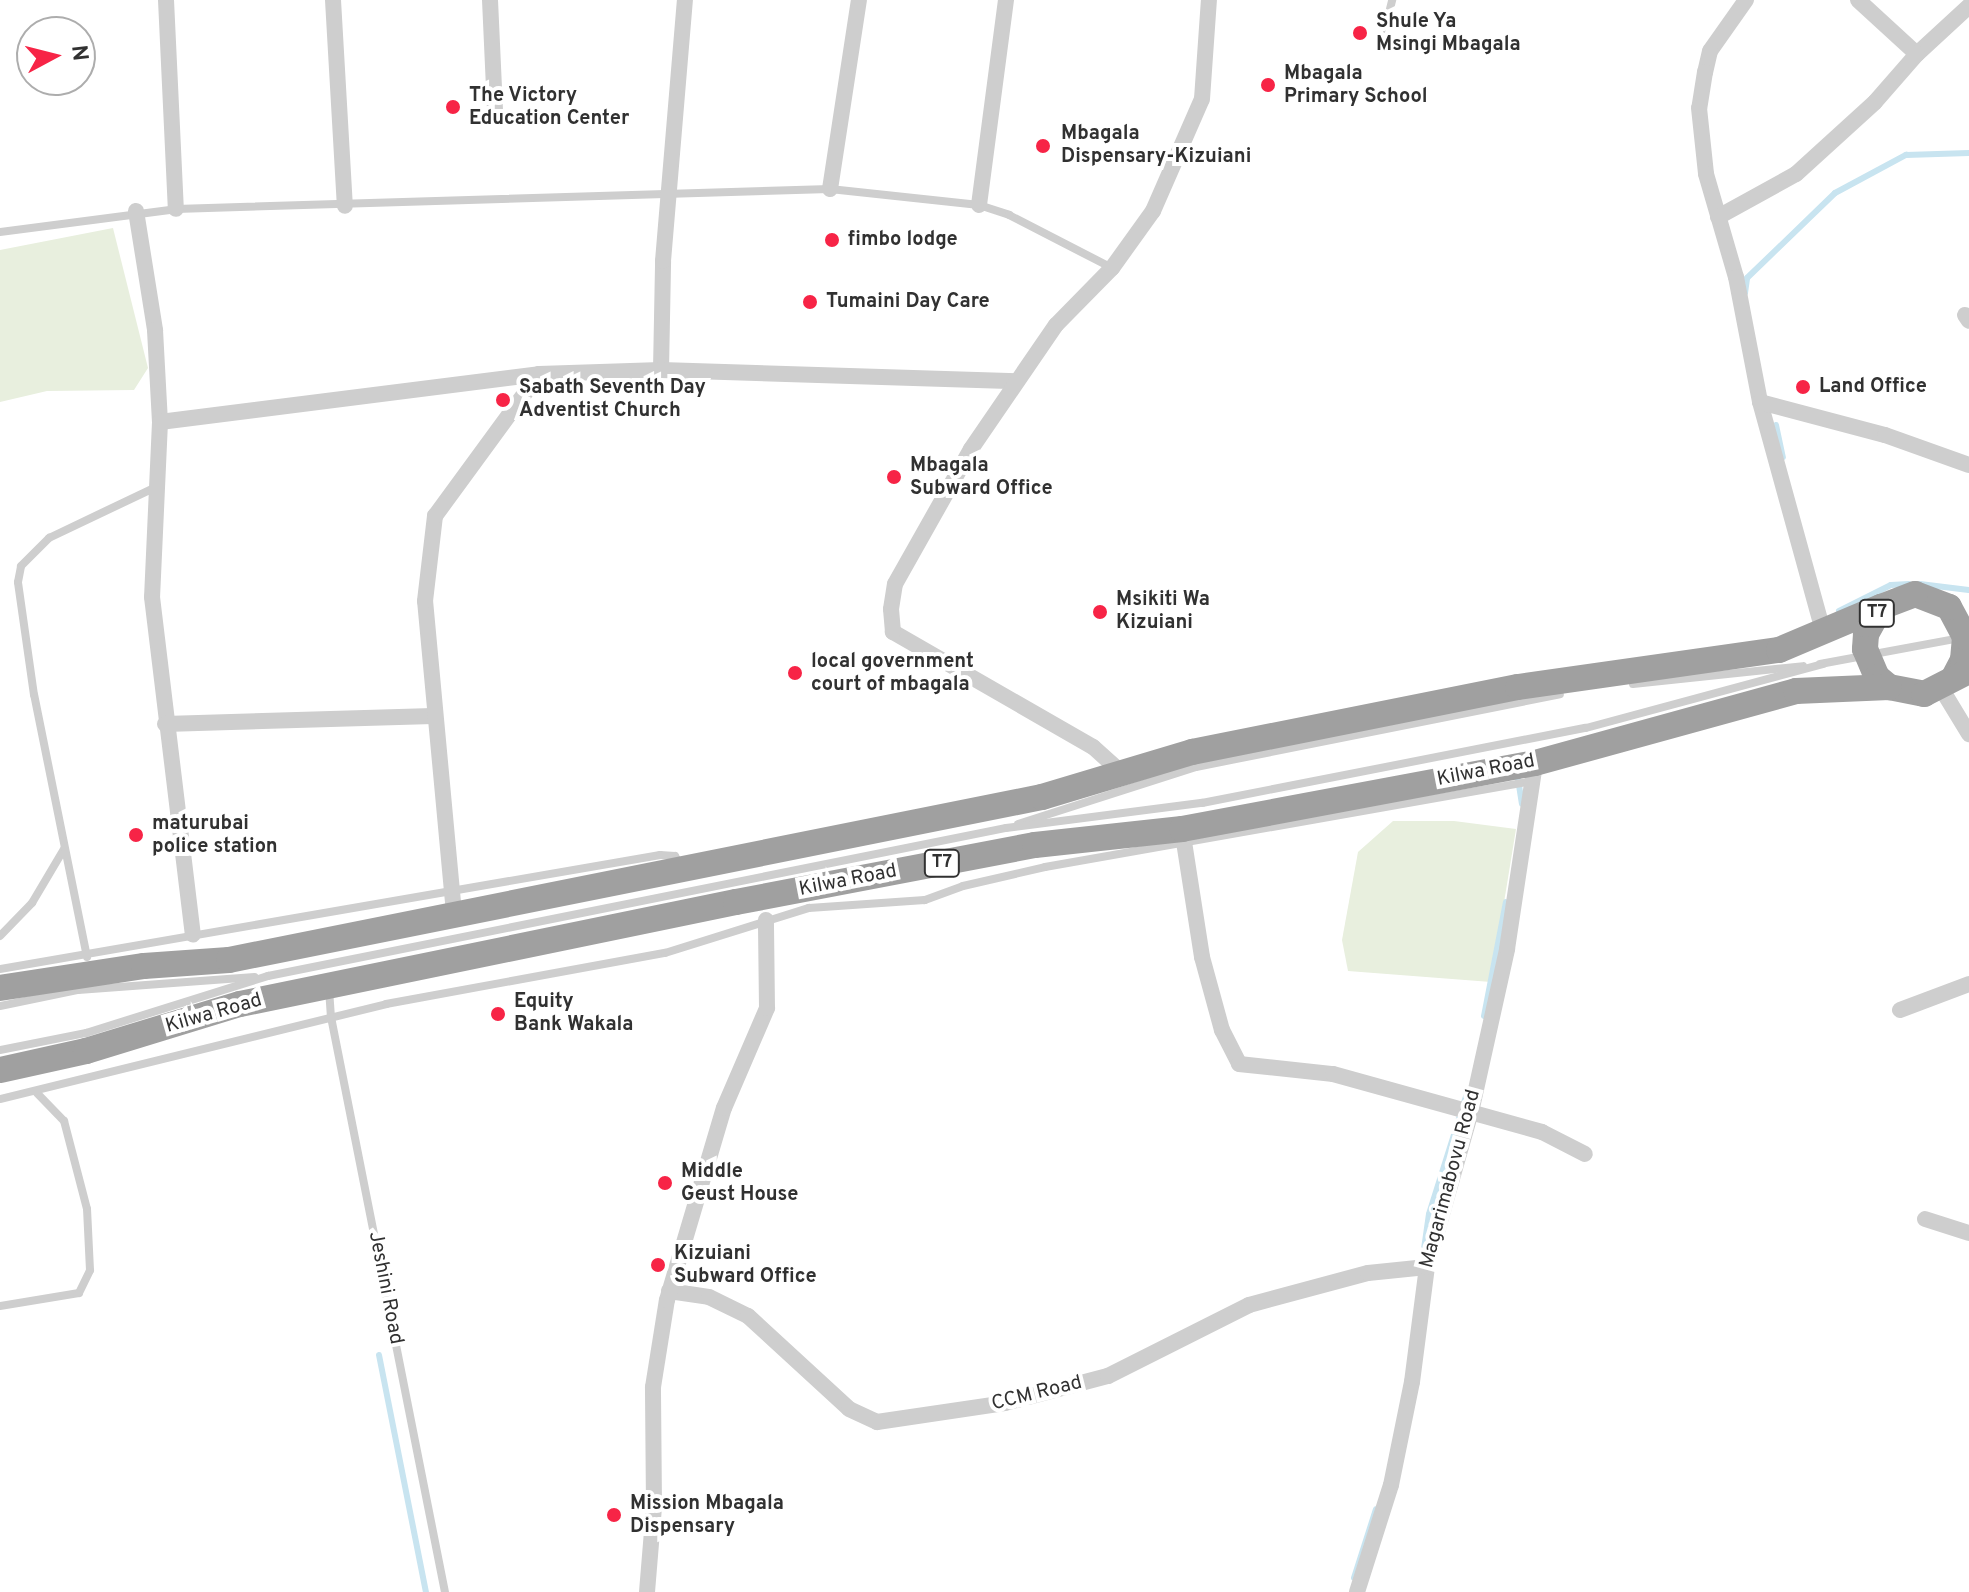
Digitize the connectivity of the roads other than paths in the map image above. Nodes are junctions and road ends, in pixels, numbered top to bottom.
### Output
1 (166, 0) edge
2 (333, 0) edge
3 (490, 0) edge
4 (685, 0) edge
5 (859, 0) edge
6 (1006, 0) edge
7 (1209, 0) edge
8 (1392, 0) edge
9 (1746, 0) edge
10 (1858, 0) edge
11 (1969, 6) edge
12 (1385, 29) dead end
13 (1917, 54) junction
14 (495, 111) dead end
15 (830, 189) junction
16 (671, 191) junction
17 (979, 205) junction
18 (345, 206) junction
19 (176, 209) junction
20 (136, 211) junction
21 (1718, 217) junction
22 (0, 232) edge
23 (1112, 268) junction
24 (661, 370) junction
25 (539, 374) junction
26 (1017, 381) junction
27 (1760, 402) junction
28 (160, 422) junction
29 (1969, 465) edge
30 (154, 488) junction
31 (1932, 598) junction
32 (1969, 601) edge
33 (1881, 607) junction
34 (1824, 634) junction
35 (1967, 637) edge
36 (1867, 657) junction
37 (1824, 664) junction
38 (1954, 679) edge
39 (1889, 687) junction
40 (433, 716) junction
41 (165, 724) junction
42 (1969, 734) edge
43 (1533, 772) junction
44 (1122, 773) junction
45 (1006, 828) junction
46 (1184, 837) junction
47 (65, 848) junction
48 (453, 901) junction
49 (766, 920) junction
50 (193, 935) junction
51 (0, 936) edge
52 (87, 957) junction
53 (0, 969) edge
54 (268, 976) junction
55 (1969, 984) edge
56 (329, 985) junction
57 (0, 988) edge
58 (0, 1006) edge
59 (1900, 1010) dead end
60 (331, 1017) junction
61 (0, 1050) edge
62 (0, 1070) edge
63 (37, 1093) junction
64 (0, 1099) edge
65 (1471, 1112) junction
66 (1585, 1154) dead end
67 (1925, 1219) dead end
68 (1969, 1233) edge
69 (1427, 1267) junction
70 (669, 1291) junction
71 (0, 1306) edge
72 (445, 1592) edge
73 (647, 1592) edge
74 (1357, 1592) edge

1 - 19 street
2 - 18 street
3 - 14 street
4 - 16 street
5 - 15 street
6 - 17 street
7 - 23 street
8 - 12 lane
9 - 21 street
10 - 13 street
11 - 13 street
13 - 21 street
15 - 16 lane
15 - 17 lane
16 - 18 lane
16 - 24 street
17 - 23 lane
18 - 19 lane
19 - 20 lane
20 - 22 lane
20 - 28 street
21 - 27 street
23 - 26 street
24 - 25 street
24 - 26 street
25 - 28 street
25 - 40 street
26 - 44 street
27 - 29 street
27 - 34 street
28 - 30 street
30 - 41 street
30 - 47 lane
31 - 32 highway, T7
31 - 33 highway, T7
31 - 35 highway
33 - 34 highway, T7
33 - 36 highway, T7
34 - 44 highway, T7
35 - 36 lane
35 - 38 highway
36 - 37 lane
36 - 39 highway, T7
37 - 45 lane
37 - 45 lane
38 - 39 highway, T7
38 - 42 street
39 - 43 highway, Kilwa Road / T7
40 - 41 street
40 - 48 street
41 - 50 street
43 - 46 highway, Kilwa Road / T7
43 - 65 street, Magarimabovu Road
44 - 48 highway, T7
45 - 54 lane
46 - 49 lane
46 - 56 highway, Kilwa Road / T7
46 - 65 street
47 - 51 lane
47 - 52 lane
48 - 50 lane
48 - 57 highway, T7
49 - 60 lane
49 - 70 street
50 - 52 lane
52 - 53 lane
54 - 58 lane
54 - 61 lane
55 - 59 street
56 - 60 lane, Jeshini Road
56 - 62 highway, Kilwa Road / T7
60 - 63 lane
60 - 72 lane, Jeshini Road
63 - 64 lane
63 - 71 lane
65 - 66 street
65 - 69 street, Magarimabovu Road
67 - 68 street
69 - 70 street, CCM Road
69 - 74 street, Magarimabovu Road
70 - 73 street

